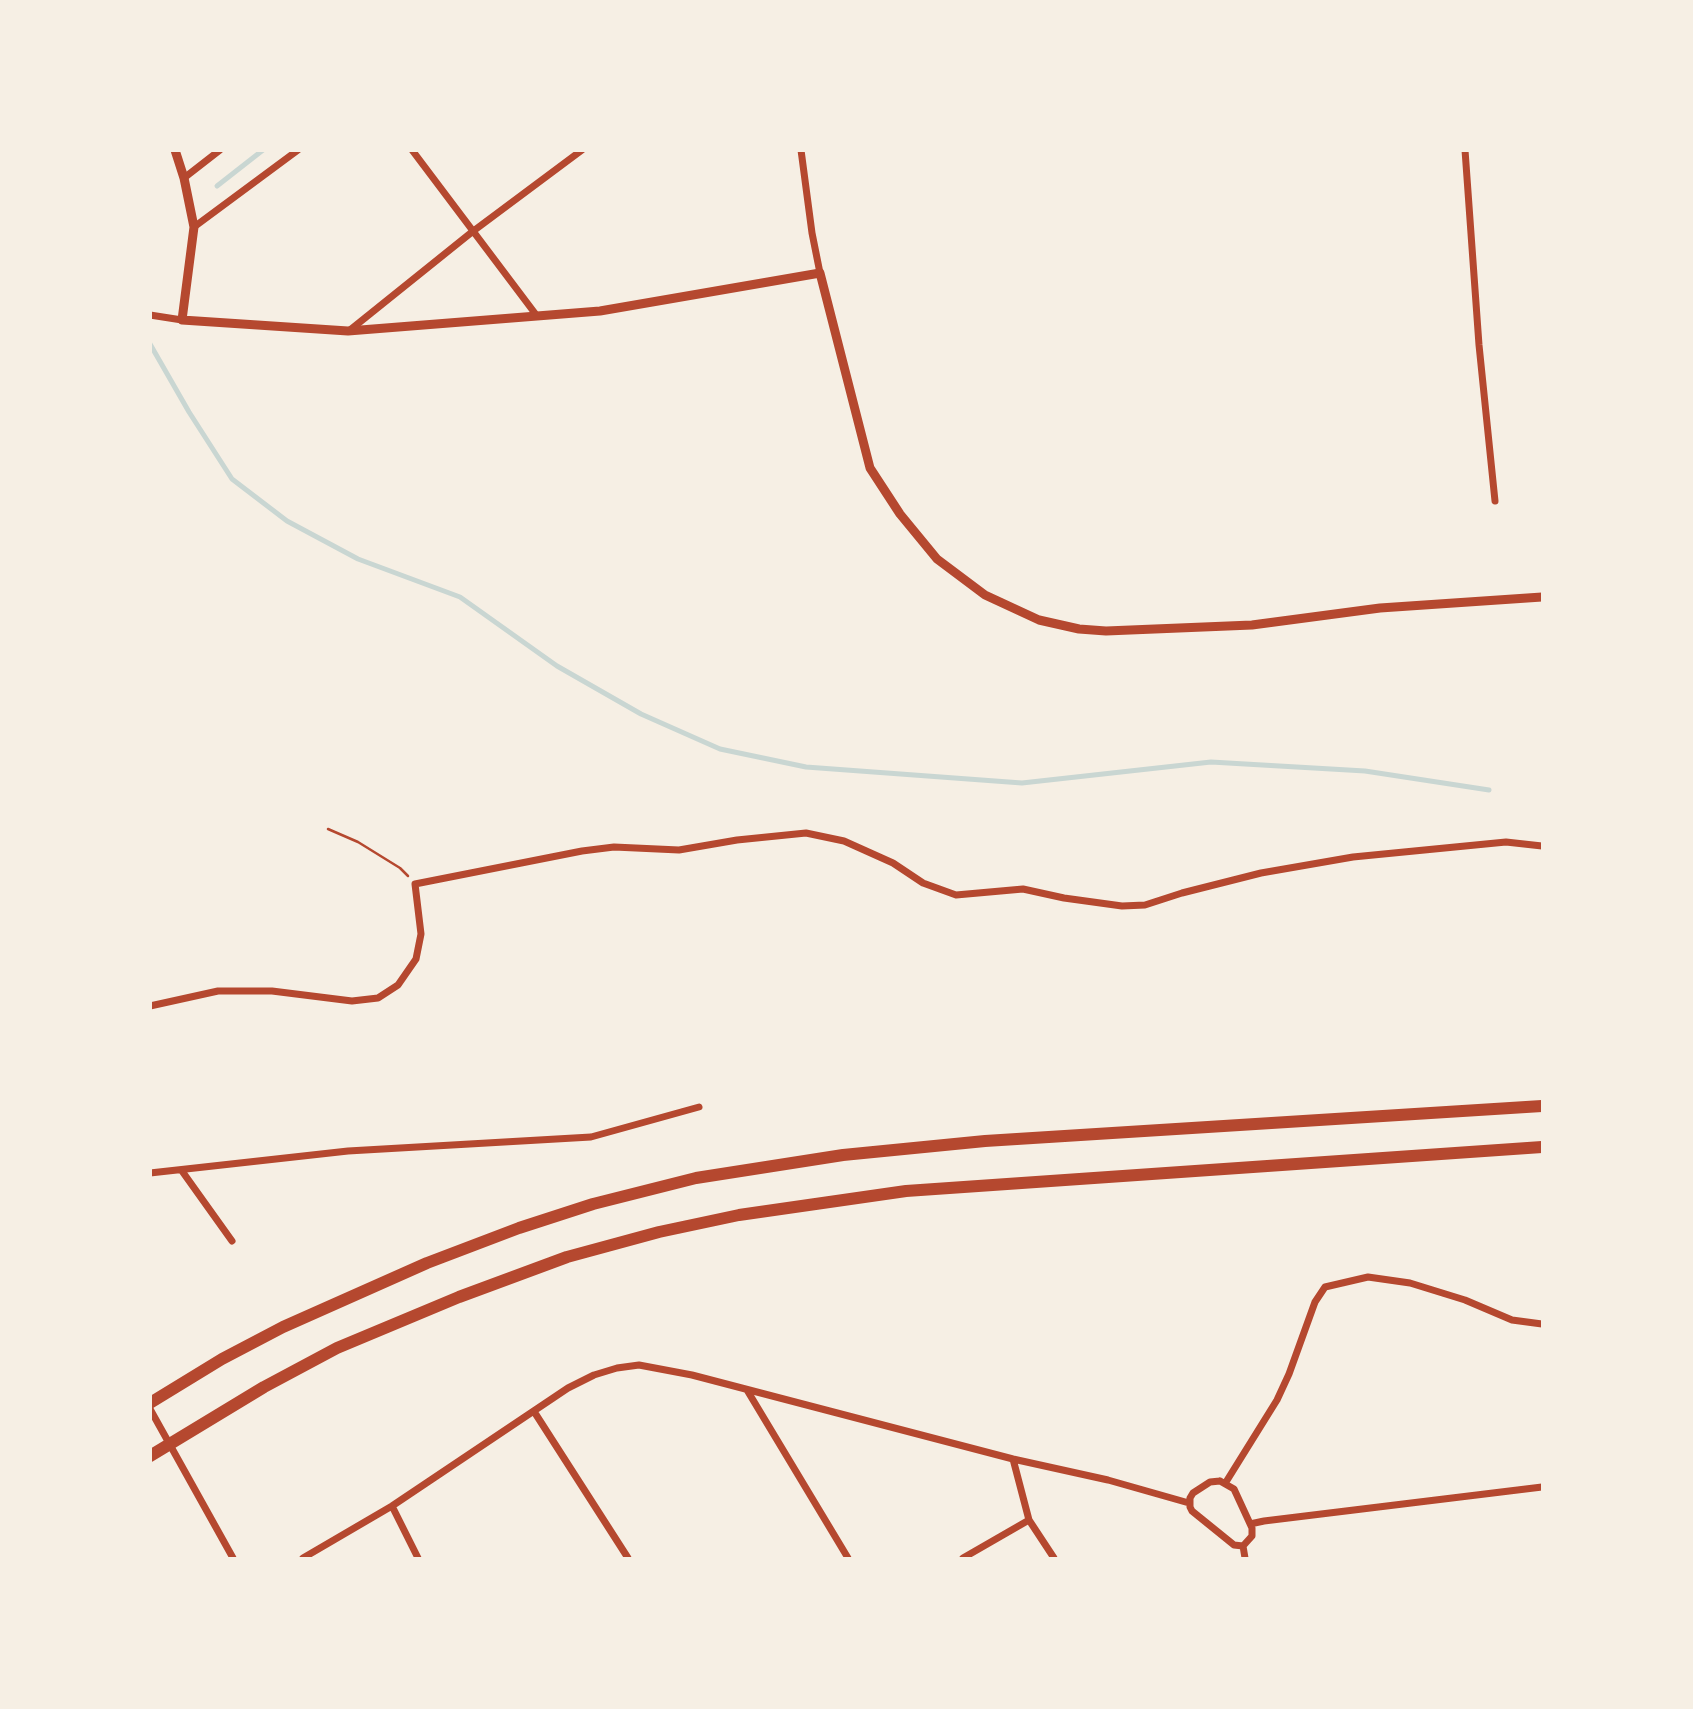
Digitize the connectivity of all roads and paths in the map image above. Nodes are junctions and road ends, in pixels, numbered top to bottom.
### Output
1 (175, 150) edge
2 (220, 150) edge
3 (298, 150) edge
4 (412, 150) edge
5 (582, 150) edge
6 (801, 150) edge
7 (1465, 150) edge
8 (184, 178) junction
9 (194, 227) junction
10 (472, 232) junction
11 (820, 273) junction
12 (150, 316) edge
13 (537, 316) junction
14 (182, 320) junction
15 (348, 331) junction
16 (1495, 501) dead end
17 (1542, 597) edge
18 (328, 829) dead end
19 (1542, 846) edge
20 (415, 884) junction
21 (150, 1006) edge
22 (1542, 1106) edge
23 (699, 1107) dead end
24 (1542, 1147) edge
25 (182, 1171) junction
26 (150, 1173) edge
27 (232, 1241) dead end
28 (1542, 1324) edge
29 (747, 1390) junction
30 (150, 1403) edge
31 (150, 1409) edge
32 (535, 1413) junction
33 (150, 1456) edge
34 (1013, 1459) junction
35 (1226, 1482) junction
36 (1542, 1487) edge
37 (1189, 1503) junction
38 (393, 1506) junction
39 (1029, 1520) junction
40 (1250, 1524) junction
41 (1243, 1546) junction
42 (233, 1559) edge
43 (303, 1559) edge
44 (418, 1559) edge
45 (628, 1559) edge
46 (848, 1559) edge
47 (963, 1559) edge
48 (1054, 1559) edge
49 (1245, 1559) edge

1 - 8 street
2 - 8 street
3 - 9 street
4 - 10 street
5 - 10 street
6 - 11 street
7 - 16 street
8 - 9 street
9 - 14 street
10 - 13 street
10 - 15 street
11 - 13 street
11 - 17 street
12 - 14 street
13 - 15 street
14 - 15 street
18 - 20 path
19 - 20 street
20 - 21 street
22 - 30 highway
23 - 25 street
24 - 33 highway
25 - 26 street
25 - 27 street
28 - 35 street
29 - 32 street
29 - 34 street
29 - 46 street
31 - 42 street
32 - 38 street
32 - 45 street
34 - 37 street
34 - 39 street
35 - 37 street
35 - 40 street
36 - 40 street
37 - 41 street
38 - 43 street
38 - 44 street
39 - 47 street
39 - 48 street
40 - 41 street
41 - 49 street

